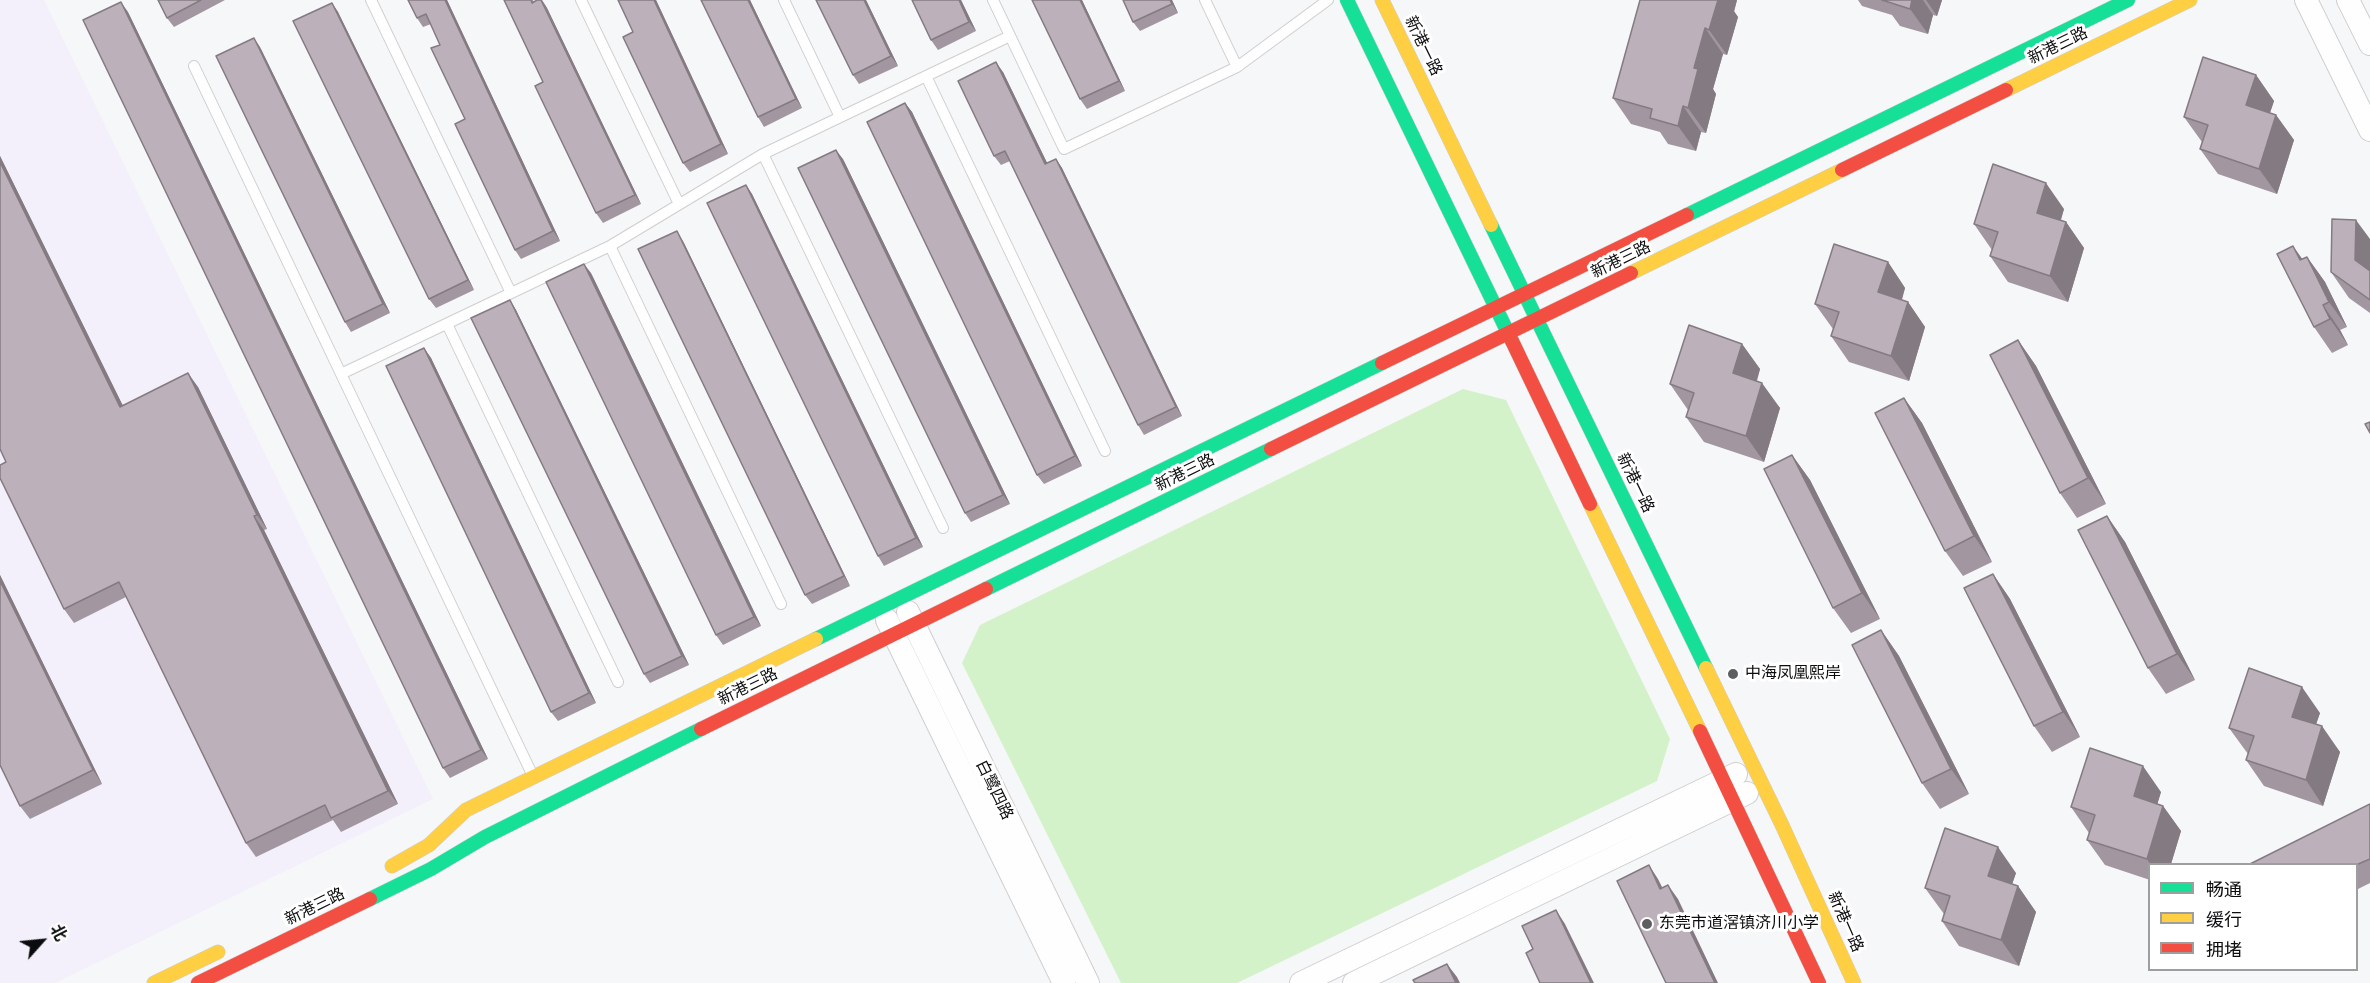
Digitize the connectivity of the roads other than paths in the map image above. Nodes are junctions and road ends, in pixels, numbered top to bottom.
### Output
1 (372, 0) edge
2 (581, 0) edge
3 (784, 0) edge
4 (993, 0) edge
5 (1205, 0) edge
6 (1328, 0) edge
7 (1347, 0) edge
8 (1382, 0) edge
9 (2128, 0) edge
10 (2190, 0) edge
11 (2306, 0) edge
12 (2348, 0) edge
13 (1010, 36) junction
14 (2370, 44) edge
15 (194, 66) dead end
16 (1237, 67) junction
17 (926, 76) junction
18 (840, 117) junction
19 (2370, 130) edge
20 (763, 154) junction
21 (679, 204) junction
22 (610, 246) junction
23 (512, 293) junction
24 (1525, 294) junction
25 (1495, 308) junction
26 (1538, 320) junction
27 (447, 324) junction
28 (1508, 334) junction
29 (341, 374) junction
30 (1105, 451) dead end
31 (942, 528) dead end
32 (891, 603) junction
33 (781, 604) dead end
34 (903, 629) junction
35 (618, 682) dead end
36 (1753, 765) junction
37 (534, 777) junction
38 (1724, 780) junction
39 (1763, 785) junction
40 (1733, 800) junction
41 (380, 872) dead end
42 (229, 946) dead end
43 (154, 983) edge
44 (198, 983) edge
45 (1064, 983) edge
46 (1088, 983) edge
47 (1301, 983) edge
48 (1354, 983) edge
49 (1819, 983) edge
50 (1854, 983) edge

1 - 23 lane
2 - 21 lane
3 - 18 lane
4 - 13 lane
5 - 16 lane
6 - 16 lane
7 - 25 street
8 - 24 street, 新港一路
9 - 24 street, 新港三路
10 - 26 street, 新港三路
11 - 19 street
12 - 14 street
13 - 16 lane
13 - 17 lane
15 - 29 lane
17 - 18 lane
17 - 30 lane
18 - 20 lane
20 - 21 lane
20 - 31 lane
21 - 22 lane
22 - 23 lane
22 - 33 lane
23 - 27 lane
24 - 25 street, 新港三路
24 - 26 street, 新港一路
25 - 28 street
25 - 32 street, 新港三路
26 - 28 street, 新港三路
26 - 36 street, 新港一路
27 - 29 lane
27 - 35 lane
28 - 34 street, 新港三路
28 - 38 street
29 - 37 lane
32 - 34 street, 白鹭四路
32 - 37 street, 新港三路
34 - 44 street, 新港三路
34 - 45 street, 白鹭四路
34 - 46 street, 白鹭四路
36 - 38 street
36 - 39 street, 新港一路
37 - 41 street, 新港三路
38 - 40 street
38 - 47 street
39 - 40 street
39 - 50 street, 新港一路
40 - 48 street
40 - 49 street
42 - 43 street

